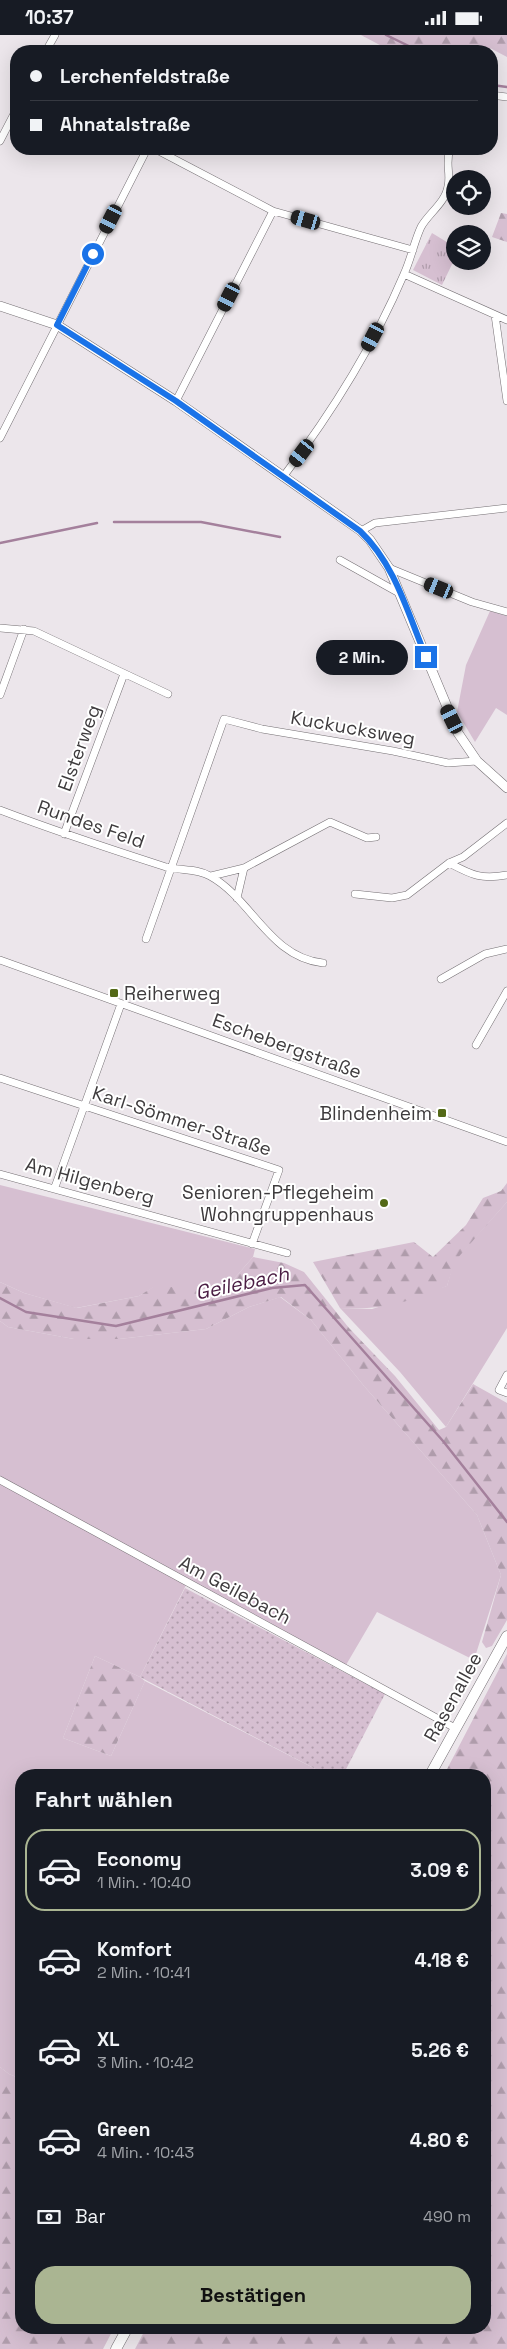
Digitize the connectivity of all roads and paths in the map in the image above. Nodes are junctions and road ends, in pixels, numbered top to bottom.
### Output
1 (10, 121) edge
2 (0, 141) edge
3 (144, 155) edge
4 (166, 155) edge
5 (448, 155) edge
6 (273, 211) junction
7 (413, 249) junction
8 (404, 274) junction
9 (0, 306) edge
10 (495, 315) junction
11 (507, 320) edge
12 (57, 325) junction
13 (176, 401) junction
14 (507, 401) edge
15 (0, 437) edge
16 (283, 477) junction
17 (507, 508) edge
18 (360, 531) junction
19 (340, 560) dead end
20 (389, 567) junction
21 (399, 593) junction
22 (507, 612) edge
23 (0, 628) edge
24 (24, 629) junction
25 (124, 674) junction
26 (168, 694) dead end
27 (0, 695) edge
28 (477, 761) junction
29 (507, 787) edge
30 (0, 810) edge
31 (507, 823) edge
32 (64, 835) junction
33 (376, 837) dead end
34 (449, 863) junction
35 (244, 868) junction
36 (172, 869) junction
37 (507, 875) edge
38 (211, 876) junction
39 (355, 894) dead end
40 (237, 898) junction
41 (146, 939) dead end
42 (507, 949) edge
43 (0, 960) edge
44 (323, 963) dead end
45 (442, 979) dead end
46 (507, 991) edge
47 (121, 1004) junction
48 (476, 1045) dead end
49 (0, 1078) edge
50 (84, 1105) junction
51 (507, 1142) edge
52 (0, 1174) edge
53 (55, 1187) junction
54 (252, 1243) junction
55 (286, 1253) dead end
56 (507, 1375) edge
57 (507, 1393) edge
58 (0, 1480) edge
59 (507, 1636) edge
60 (455, 1728) junction
61 (433, 1769) edge
62 (124, 2334) edge
63 (116, 2349) edge

1 - 2 street
3 - 12 street
4 - 6 street
5 - 7 street
6 - 7 street
6 - 13 street
7 - 8 street
8 - 10 street
8 - 16 street
9 - 12 street
10 - 11 street
10 - 14 street
12 - 13 street
12 - 15 street
13 - 16 street
16 - 18 street
17 - 18 street
18 - 20 street
19 - 21 street
20 - 21 street
20 - 22 street
21 - 28 street
23 - 24 street
24 - 25 street
24 - 27 street
25 - 26 street
25 - 32 street, Elsterweg
28 - 29 street
28 - 36 street, Kuckucksweg
30 - 32 street, Rundes Feld
31 - 34 street
32 - 36 street, Rundes Feld
33 - 35 street
34 - 37 street
34 - 39 street
35 - 38 street
35 - 40 street
36 - 38 street, Rundes Feld
36 - 41 street
38 - 40 street
40 - 44 street
42 - 45 street
43 - 47 street, Eschebergstraße
46 - 48 street
47 - 50 street
47 - 51 street, Eschebergstraße
49 - 50 street, Karl-Sömmer-Straße
50 - 53 street
50 - 54 street, Karl-Sömmer-Straße
52 - 53 street, Am Hilgenberg
53 - 54 street, Am Hilgenberg
54 - 55 street, Am Hilgenberg
56 - 57 street
58 - 60 street, Am Geilebach
59 - 60 main road, Rasenallee
60 - 61 main road, Rasenallee
62 - 63 main road

